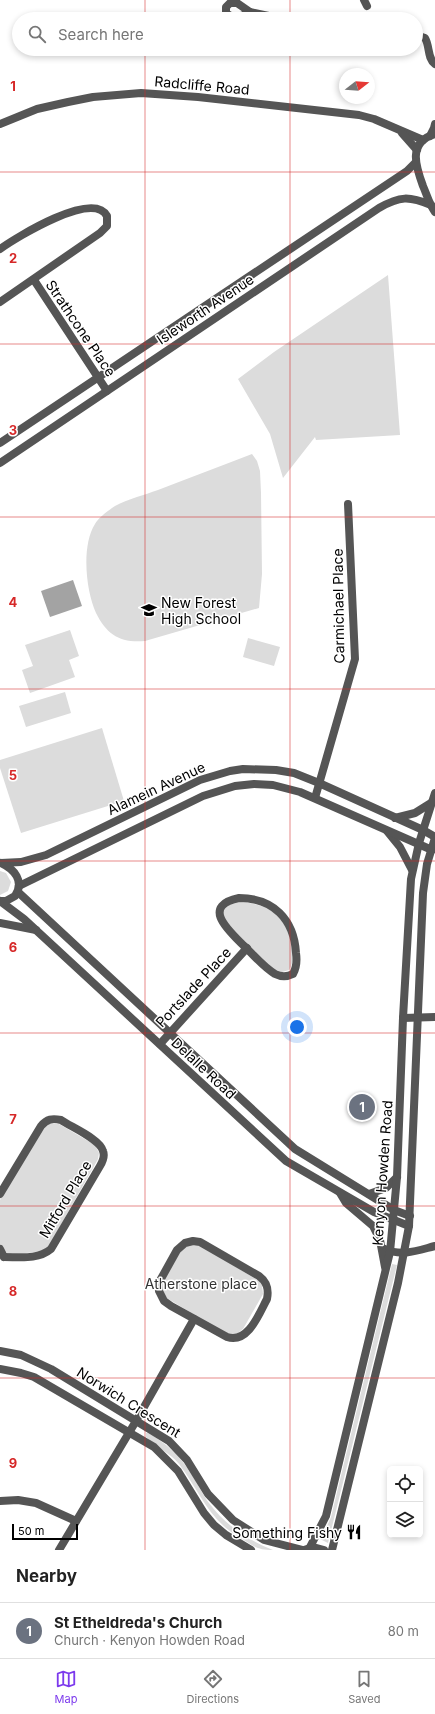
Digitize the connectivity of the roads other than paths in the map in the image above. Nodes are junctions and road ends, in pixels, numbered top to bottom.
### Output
1 (423, 37) edge
2 (435, 64) edge
3 (0, 124) edge
4 (435, 124) edge
5 (402, 132) junction
6 (429, 137) edge
7 (417, 150) junction
8 (415, 162) junction
9 (433, 209) edge
10 (0, 249) edge
11 (34, 280) junction
12 (0, 302) edge
13 (98, 377) junction
14 (107, 391) junction
15 (0, 443) edge
16 (0, 463) edge
17 (348, 504) dead end
18 (319, 783) junction
19 (435, 793) edge
20 (315, 798) junction
21 (432, 803) junction
22 (395, 818) junction
23 (385, 829) junction
24 (423, 830) junction
25 (435, 838) edge
26 (419, 844) junction
27 (433, 850) edge
28 (1, 863) edge
29 (412, 870) junction
30 (18, 889) junction
31 (0, 901) edge
32 (0, 923) edge
33 (37, 930) junction
34 (247, 948) junction
35 (435, 1017) edge
36 (402, 1018) junction
37 (417, 1019) junction
38 (169, 1033) junction
39 (160, 1044) junction
40 (397, 1177) junction
41 (340, 1193) junction
42 (0, 1194) edge
43 (369, 1194) junction
44 (394, 1210) junction
45 (410, 1216) junction
46 (394, 1221) junction
47 (409, 1226) junction
48 (435, 1246) edge
49 (381, 1248) junction
50 (0, 1249) edge
51 (390, 1252) junction
52 (405, 1253) junction
53 (2, 1260) edge
54 (386, 1272) junction
55 (194, 1320) junction
56 (0, 1351) edge
57 (0, 1369) edge
58 (136, 1421) junction
59 (129, 1433) junction
60 (0, 1501) edge
61 (76, 1521) junction
62 (305, 1549) edge
63 (59, 1550) edge
64 (251, 1550) edge
65 (324, 1550) edge
66 (332, 1550) edge

1 - 2 street
3 - 5 street, Radcliffe Road
4 - 6 street
5 - 6 street, Radcliffe Road
5 - 7 street, Radcliffe Road
6 - 7 street
7 - 8 street
8 - 9 street
8 - 13 street, Isleworth Avenue
9 - 14 street, Isleworth Avenue
10 - 11 street, Strathcone Place
11 - 12 street, Strathcone Place
11 - 13 street, Strathcone Place
13 - 14 street, Strathcone Place
13 - 15 street, Isleworth Avenue
14 - 16 street, Isleworth Avenue
17 - 18 street, Carmichael Place
18 - 20 street, Carmichael Place
18 - 22 street, Alamein Avenue
18 - 28 street, Alamein Avenue
19 - 21 street, Kenyon Howden Road
20 - 23 street, Alamein Avenue
20 - 30 street, Alamein Avenue
21 - 22 street
21 - 24 street, Kenyon Howden Road
22 - 24 street, Alamein Avenue
23 - 26 street, Alamein Avenue
23 - 29 street
24 - 25 street, Alamein Avenue
24 - 26 street, Kenyon Howden Road
25 - 27 street, Kenyon Howden Road
26 - 27 street, Alamein Avenue
26 - 29 street, Kenyon Howden Road
27 - 37 street, Kenyon Howden Road
28 - 30 street
29 - 36 street, Kenyon Howden Road
30 - 31 street, Alamein Avenue
30 - 38 street, Delalle Road
31 - 33 street, Delalle Road
32 - 33 street
33 - 39 street, Delalle Road
34 - 34 street, Portslade Place
34 - 38 street, Portslade Place
35 - 37 street
36 - 37 street
36 - 40 street, Kenyon Howden Road
37 - 45 street, Kenyon Howden Road
38 - 39 street, Portslade Place
38 - 43 street, Delalle Road
39 - 41 street, Delalle Road
40 - 43 street
40 - 44 street, Kenyon Howden Road
41 - 46 street, Delalle Road
41 - 49 street
42 - 53 street, Mitford Place
43 - 44 street, Delalle Road
44 - 45 street, Delalle Road
44 - 46 street, Kenyon Howden Road
45 - 47 street, Kenyon Howden Road
46 - 47 street, Delalle Road
46 - 51 street, Kenyon Howden Road
47 - 52 street, Kenyon Howden Road
48 - 52 street
49 - 51 street
49 - 54 street
50 - 53 street, Mitford Place
51 - 52 street
51 - 54 street, Kenyon Howden Road
52 - 66 street, Kenyon Howden Road
54 - 62 street, Kenyon Howden Road
55 - 55 street
55 - 58 street
56 - 58 street, Norwich Crescent
57 - 59 street, Norwich Crescent
58 - 59 street
58 - 62 street, Norwich Crescent
59 - 61 street
59 - 64 street, Norwich Crescent
60 - 61 street
61 - 63 street
62 - 65 street, Norwich Crescent

